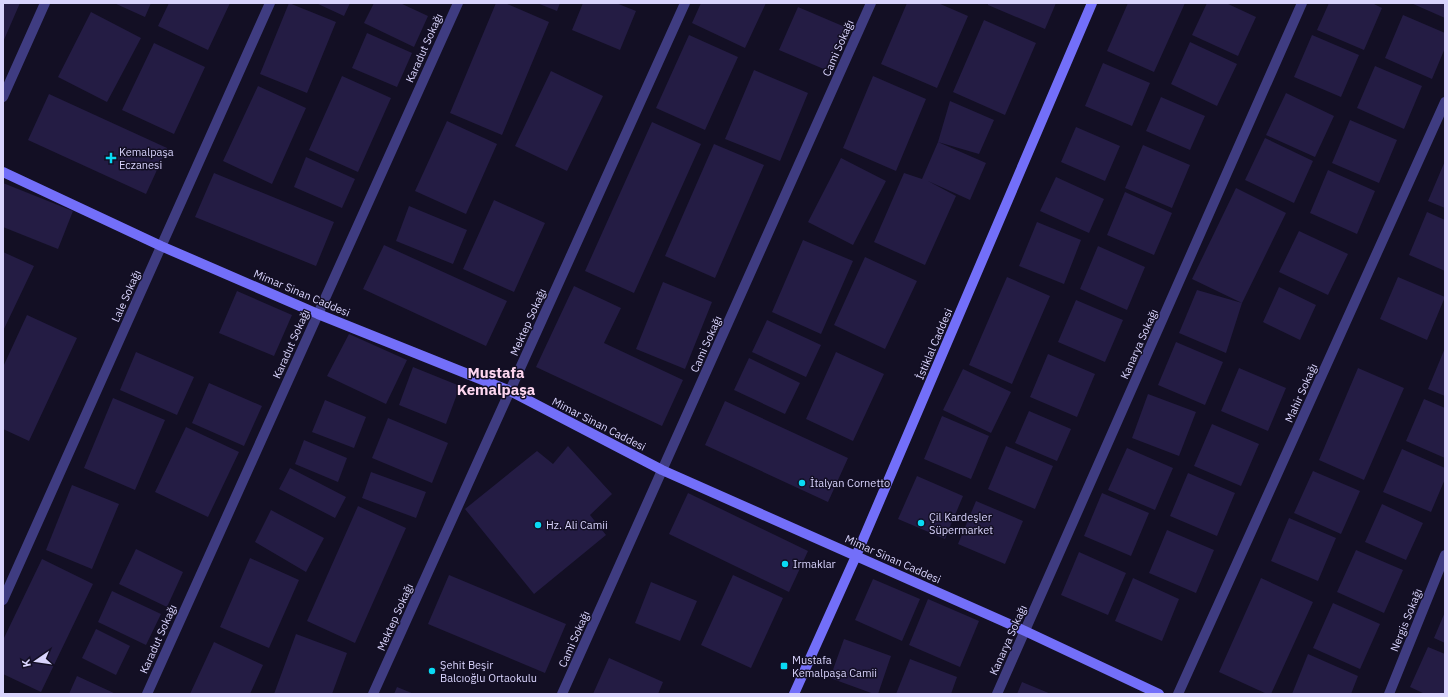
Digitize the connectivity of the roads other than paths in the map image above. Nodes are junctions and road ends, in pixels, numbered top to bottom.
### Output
1 (46, 3) edge
2 (270, 3) edge
3 (458, 3) edge
4 (685, 3) edge
5 (871, 3) edge
6 (1092, 3) edge
7 (1302, 3) edge
8 (3, 98) edge
9 (1445, 102) edge
10 (3, 172) edge
11 (162, 246) junction
12 (318, 314) junction
13 (510, 391) junction
14 (662, 470) junction
15 (1445, 555) edge
16 (856, 556) junction
17 (3, 600) edge
18 (1025, 631) junction
19 (147, 694) edge
20 (373, 694) edge
21 (562, 694) edge
22 (794, 694) edge
23 (997, 694) edge
24 (1159, 694) edge
25 (1178, 694) edge
26 (1389, 694) edge

1 - 8 street
2 - 11 street, Lale Sokağı
3 - 12 street, Karadut Sokağı
4 - 13 street, Mektep Sokağı
5 - 14 street, Cami Sokağı
6 - 16 main road, İstiklal Caddesi
7 - 18 street, Kanarya Sokağı
9 - 25 street, Mahir Sokağı
10 - 11 main road, Mimar Sinan Caddesi
11 - 12 main road, Mimar Sinan Caddesi
11 - 17 street, Lale Sokağı
12 - 13 main road, Mimar Sinan Caddesi
12 - 19 street, Karadut Sokağı
13 - 14 main road, Mimar Sinan Caddesi
13 - 20 street, Mektep Sokağı
14 - 16 main road, Mimar Sinan Caddesi
14 - 21 street, Cami Sokağı
15 - 26 street, Nergis Sokağı
16 - 18 main road, Mimar Sinan Caddesi
16 - 22 main road, İstiklal Caddesi
18 - 23 street, Kanarya Sokağı
18 - 24 main road, Mimar Sinan Caddesi

